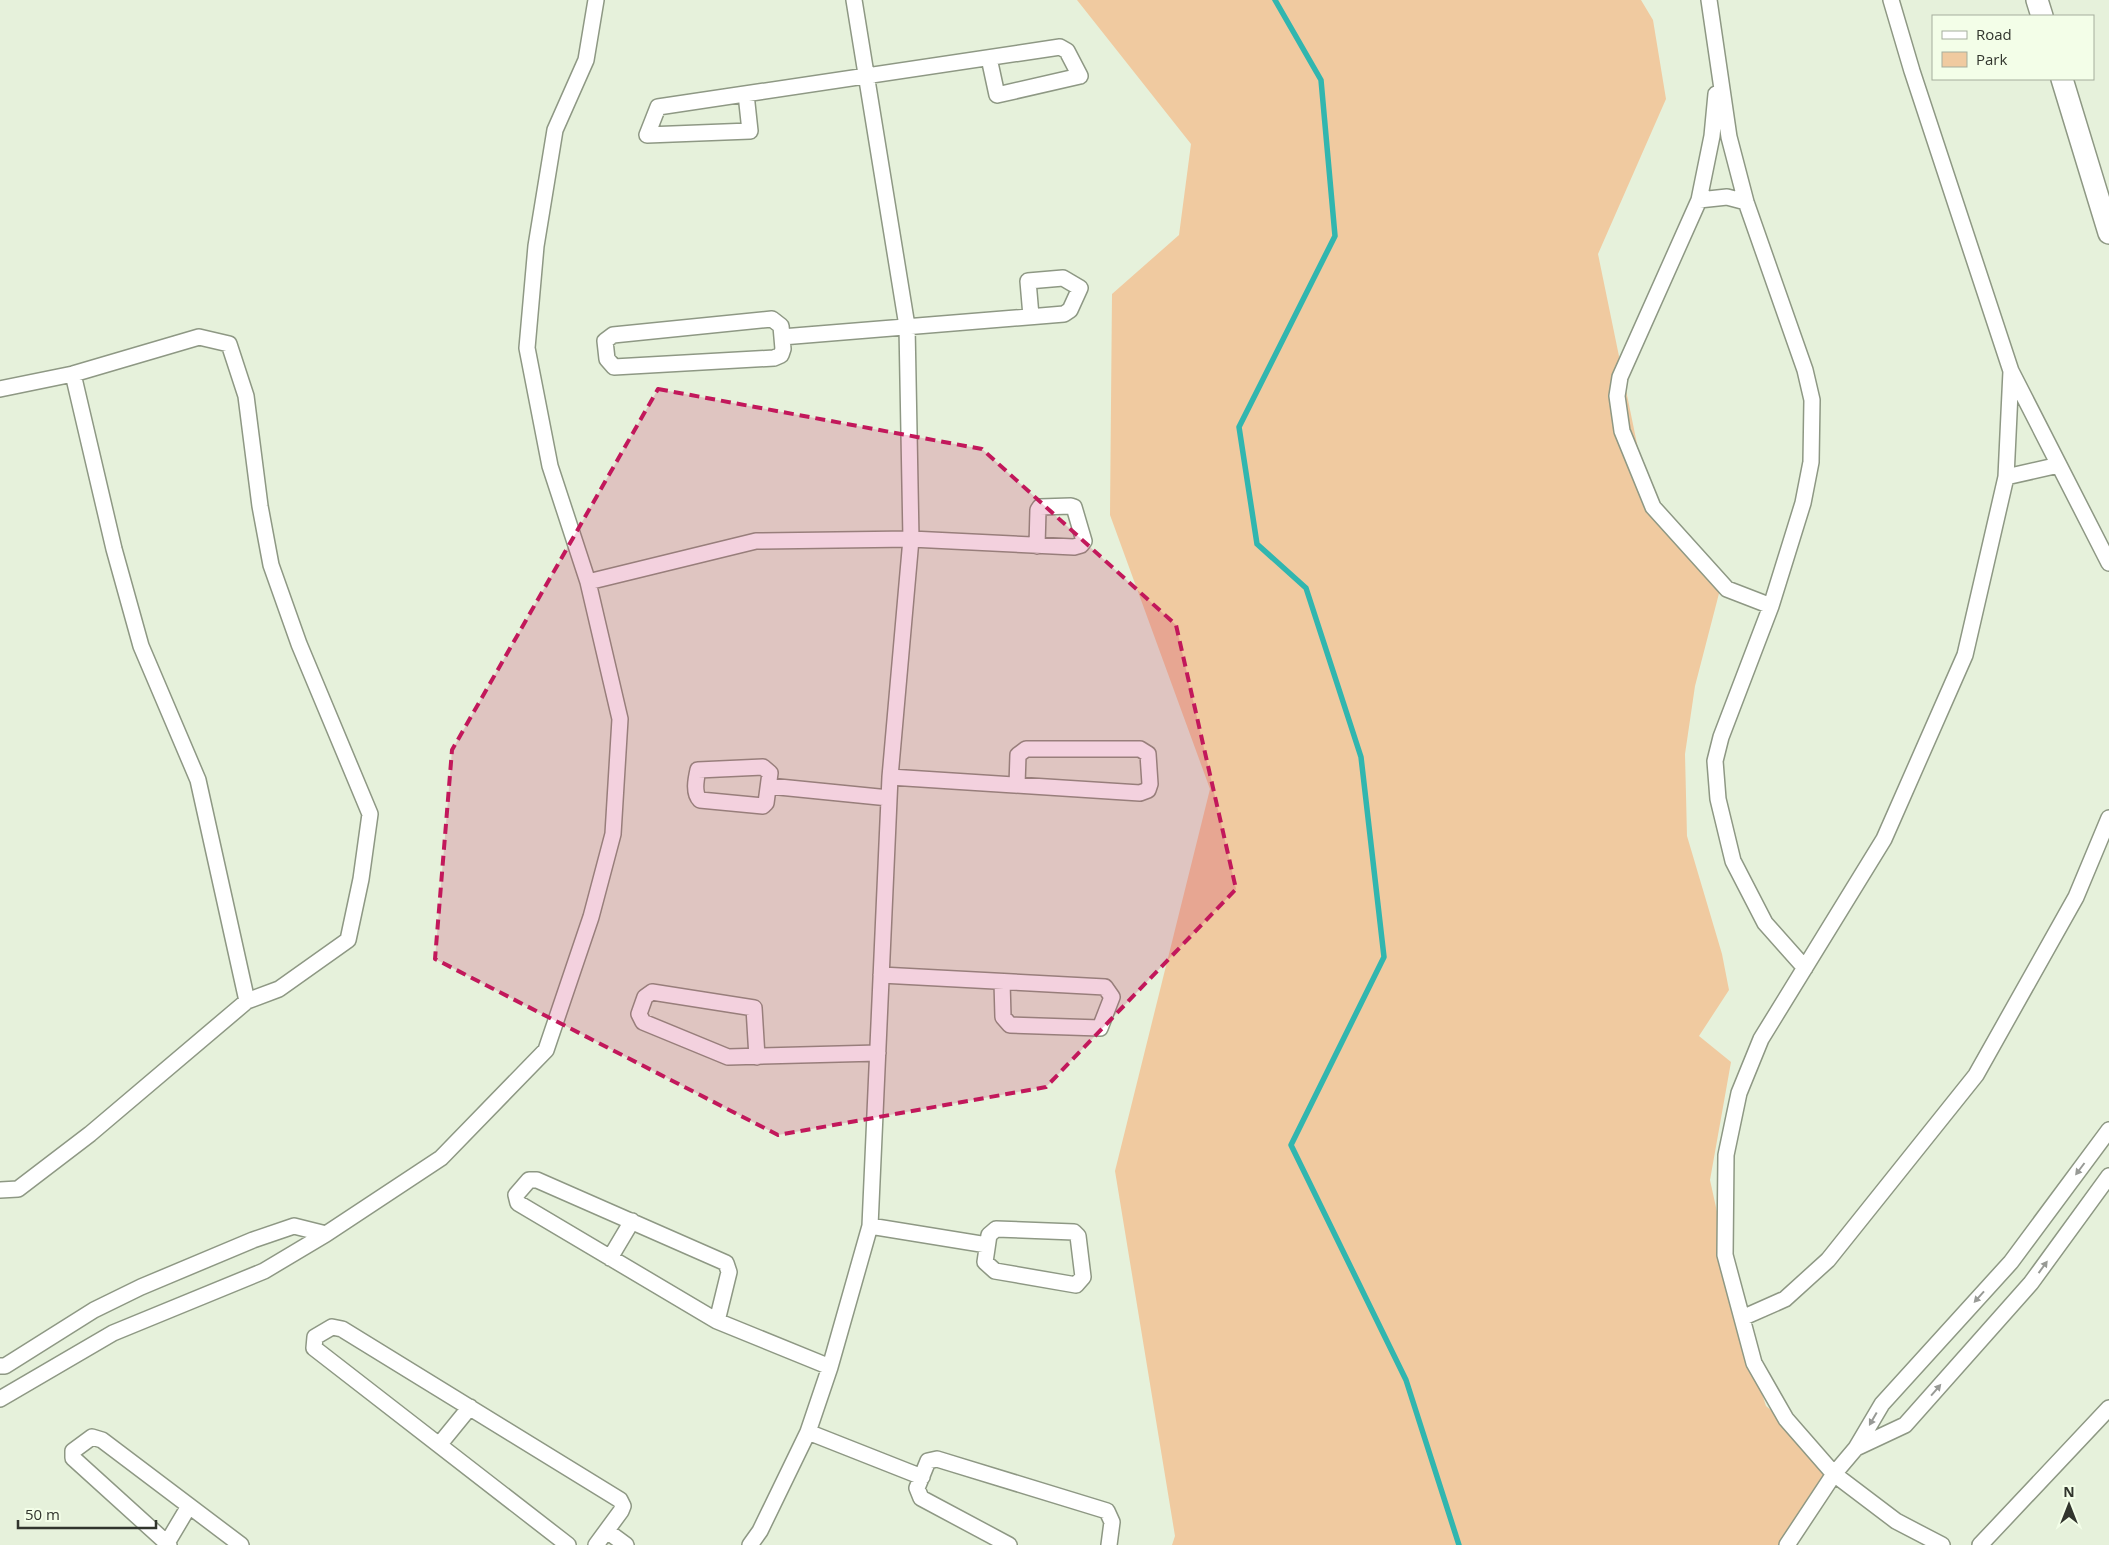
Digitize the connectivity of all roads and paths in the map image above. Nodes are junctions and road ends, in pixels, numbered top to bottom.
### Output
1 (596, 0) edge
2 (854, 0) edge
3 (1709, 0) edge
4 (1891, 0) edge
5 (2037, 0) edge
6 (2042, 15) edge
7 (989, 58) junction
8 (1718, 72) junction
9 (866, 76) junction
10 (2062, 80) edge
11 (746, 94) junction
12 (1699, 200) junction
13 (1746, 202) junction
14 (2109, 232) edge
15 (1031, 316) dead end
16 (907, 326) junction
17 (782, 337) junction
18 (2011, 371) junction
19 (73, 374) junction
20 (0, 389) edge
21 (2059, 465) junction
22 (2006, 477) junction
23 (911, 538) junction
24 (1037, 546) dead end
25 (2109, 563) edge
26 (588, 582) junction
27 (1771, 606) junction
28 (890, 778) junction
29 (1017, 785) junction
30 (769, 786) junction
31 (890, 798) junction
32 (2109, 818) edge
33 (1805, 968) junction
34 (881, 975) junction
35 (1002, 982) junction
36 (247, 1001) junction
37 (878, 1053) junction
38 (757, 1057) junction
39 (2109, 1130) edge
40 (2109, 1176) edge
41 (0, 1190) edge
42 (632, 1221) junction
43 (870, 1226) junction
44 (326, 1234) junction
45 (987, 1245) junction
46 (610, 1258) junction
47 (1742, 1318) junction
48 (717, 1321) junction
49 (0, 1366) edge
50 (830, 1367) junction
51 (0, 1399) edge
52 (470, 1408) junction
53 (2109, 1408) edge
54 (808, 1432) junction
55 (439, 1445) junction
56 (1856, 1448) junction
57 (1834, 1474) junction
58 (922, 1477) junction
59 (189, 1506) junction
60 (607, 1531) junction
61 (168, 1544) edge
62 (242, 1545) edge
63 (568, 1545) edge
64 (596, 1545) edge
65 (626, 1545) edge
66 (750, 1545) edge
67 (1009, 1545) edge
68 (1109, 1545) edge
69 (1787, 1545) edge
70 (1942, 1545) edge
71 (1980, 1545) edge

1 - 26 street
2 - 9 street
3 - 8 street
4 - 18 street
5 - 6 street
7 - 7 street
7 - 9 street
8 - 12 street
8 - 13 street
9 - 11 street
9 - 16 street
10 - 14 street
11 - 11 street
12 - 13 street
12 - 27 street
13 - 27 street
15 - 16 street
16 - 17 street
16 - 23 street
17 - 17 street
18 - 21 street
18 - 22 street
19 - 20 street
19 - 36 street
19 - 36 street
21 - 22 street
21 - 25 street
22 - 33 street
23 - 24 street
23 - 26 street
23 - 28 street
26 - 44 street
27 - 33 street
28 - 29 street
28 - 31 street
29 - 29 street
30 - 30 street
30 - 31 street
31 - 34 street
32 - 47 street
33 - 47 street
34 - 35 street
34 - 37 street
35 - 35 street
36 - 41 street
37 - 38 street
37 - 43 street
38 - 38 street
39 -> 56 street
56 -> 40 street
42 - 46 street
42 - 46 street
42 - 48 street
43 - 45 street
43 - 50 street
44 - 49 street
44 - 51 street
45 - 45 street
46 - 48 street
47 - 57 street
48 - 50 street
50 - 54 street
52 - 55 street
52 - 55 street
52 - 60 street
53 - 71 street
54 - 58 street
54 - 66 street
55 - 63 street
56 - 57 street
57 - 69 street
57 - 70 street
58 - 67 street
58 - 68 street
59 - 61 street
59 - 61 street
59 - 62 street
60 - 64 street
60 - 65 street

